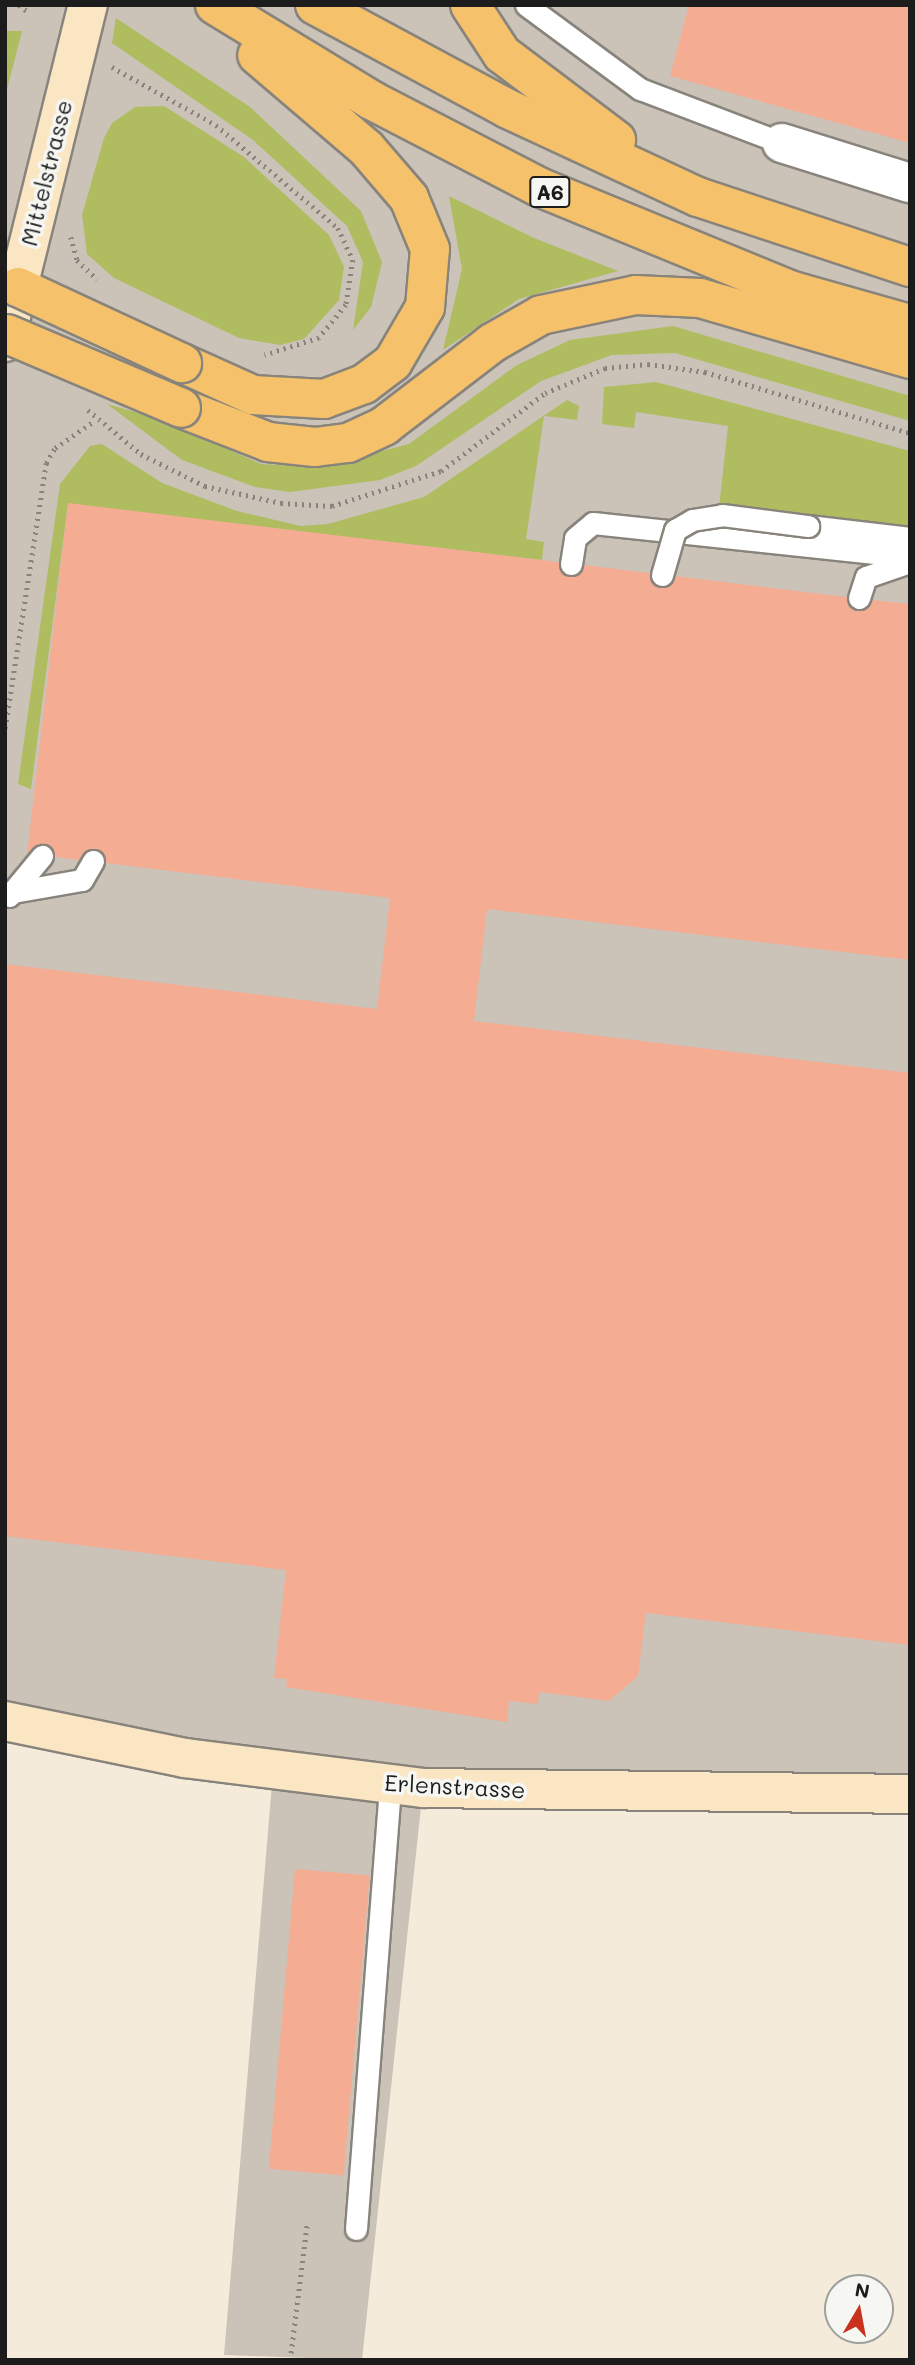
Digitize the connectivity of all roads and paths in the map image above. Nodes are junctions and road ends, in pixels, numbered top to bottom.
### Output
1 (19, 5) edge
2 (88, 5) edge
3 (200, 5) edge
4 (215, 5) edge
5 (315, 5) edge
6 (470, 5) edge
7 (526, 5) edge
8 (27, 11) dead end
9 (105, 64) dead end
10 (782, 143) joint
11 (910, 183) edge
12 (698, 197) junction
13 (67, 222) dead end
14 (910, 267) edge
15 (102, 283) dead end
16 (18, 287) junction
17 (910, 324) edge
18 (6, 338) edge
19 (252, 353) dead end
20 (910, 359) edge
21 (910, 433) edge
22 (910, 538) edge
23 (910, 559) edge
24 (571, 564) dead end
25 (662, 575) dead end
26 (859, 598) dead end
27 (5, 727) edge
28 (42, 856) dead end
29 (93, 862) dead end
30 (9, 895) edge
31 (5, 1721) edge
32 (390, 1784) junction
33 (910, 1794) edge
34 (307, 2224) dead end
35 (356, 2229) dead end
36 (290, 2360) edge

1 - 8 path
2 - 16 street, Mittelstrasse, bridge
3 - 16 highway, bridge
4 - 17 highway, A6
5 - 12 highway, A6
6 - 12 highway
7 - 10 lane
9 - 19 path
10 - 11 street
12 - 14 highway, A6
13 - 15 path, bridge
16 - 18 street, Mittelstrasse
18 - 20 highway, bridge
21 - 27 path
22 - 25 lane, bridge
23 - 24 lane
23 - 26 lane
28 - 30 lane
29 - 30 lane
31 - 32 street, Erlenstrasse
32 - 33 street, Erlenstrasse
32 - 35 lane
34 - 36 path

